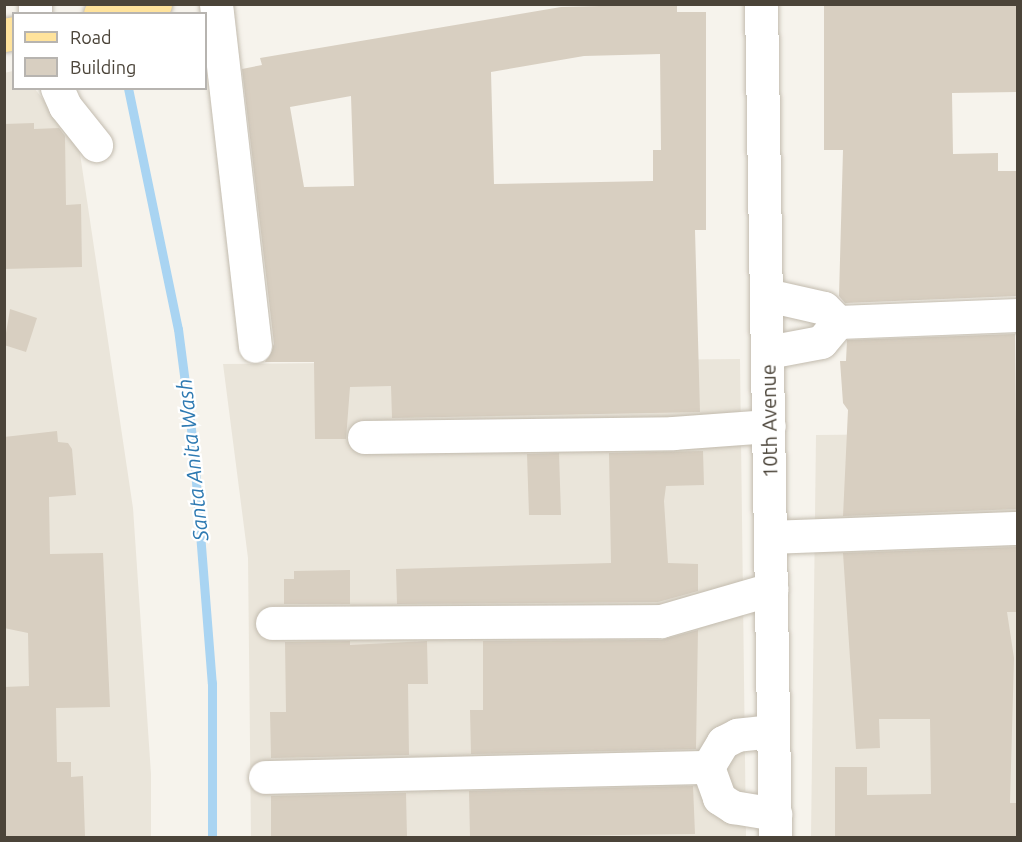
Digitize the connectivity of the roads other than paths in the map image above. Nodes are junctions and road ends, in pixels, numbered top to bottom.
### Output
1 (216, 4) edge
2 (761, 4) edge
3 (147, 6) edge
4 (112, 12) edge
5 (58, 90) edge
6 (96, 145) dead end
7 (767, 295) junction
8 (1017, 315) edge
9 (838, 322) junction
10 (255, 346) dead end
11 (768, 352) junction
12 (769, 426) junction
13 (364, 437) dead end
14 (1017, 528) edge
15 (771, 537) junction
16 (771, 589) junction
17 (272, 623) dead end
18 (773, 731) junction
19 (708, 767) junction
20 (265, 777) dead end
21 (775, 826) edge

1 - 10 street
2 - 7 street, 10th Avenue
3 - 4 main road
5 - 6 street
7 - 9 street
7 - 11 street, 10th Avenue
8 - 9 street
9 - 11 street
11 - 12 street, 10th Avenue
12 - 13 street
12 - 15 street, 10th Avenue
14 - 15 street
15 - 16 street, 10th Avenue
16 - 17 street
16 - 18 street, 10th Avenue
18 - 19 street
18 - 21 street, 10th Avenue
19 - 20 street
19 - 21 street

